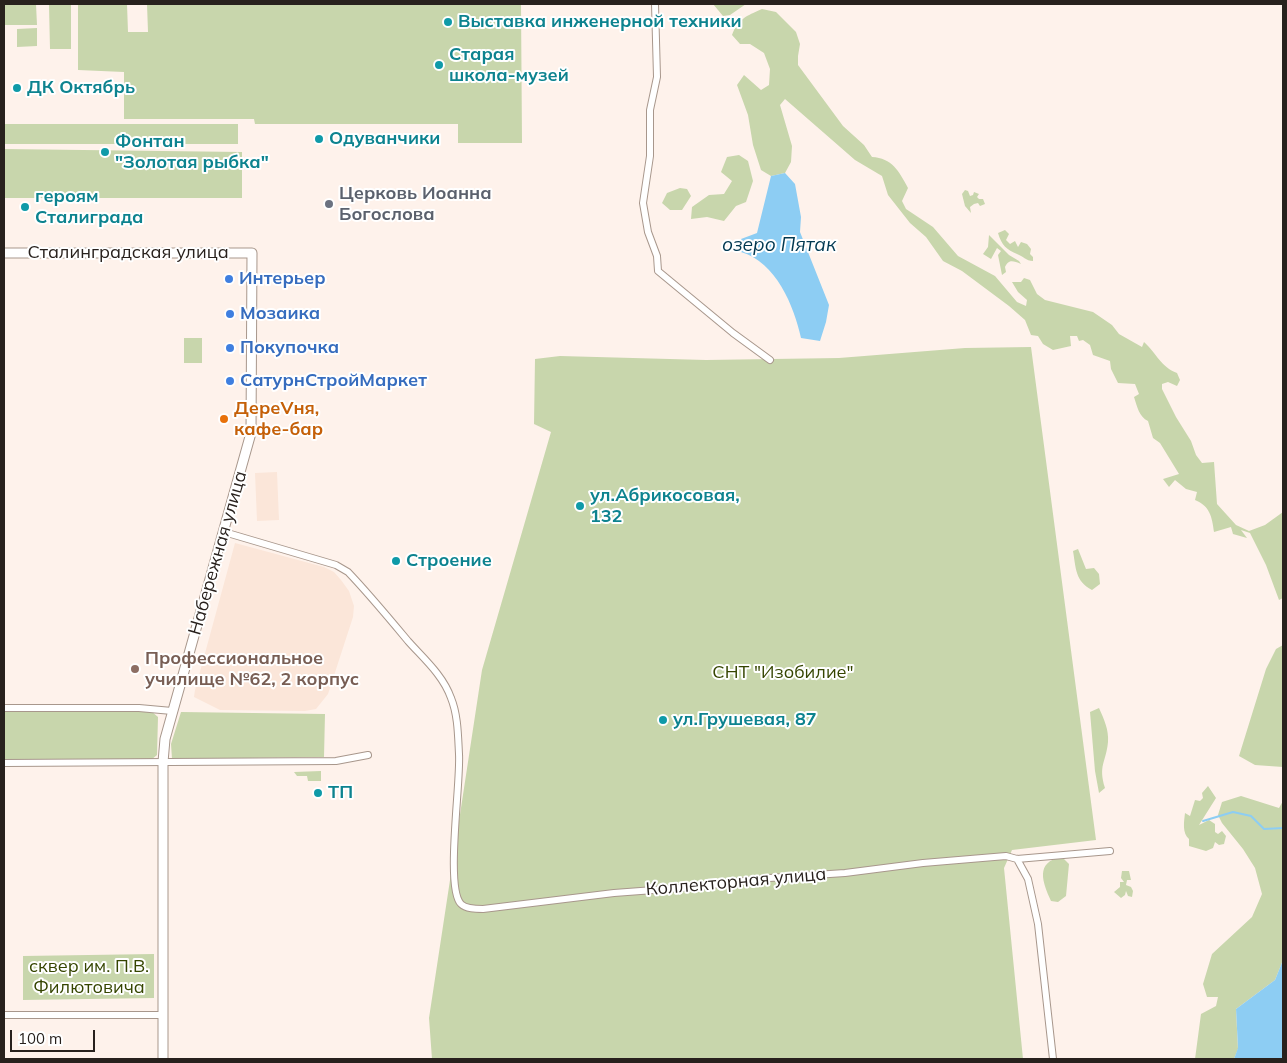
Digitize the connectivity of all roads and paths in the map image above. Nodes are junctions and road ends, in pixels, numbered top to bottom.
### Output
1 (656, 4) edge
2 (4, 253) edge
3 (252, 253) joint
4 (770, 360) dead end
5 (224, 532) junction
6 (4, 708) edge
7 (172, 711) junction
8 (368, 755) dead end
9 (163, 762) junction
10 (4, 763) edge
11 (1110, 852) dead end
12 (1017, 859) junction
13 (163, 1015) junction
14 (4, 1016) edge
15 (163, 1059) edge
16 (1053, 1059) edge

1 - 4 street
2 - 3 street, Сталинградская улица
3 - 5 street, Набережная улица
5 - 7 street, Набережная улица
5 - 12 street, Коллекторная улица
6 - 7 street
7 - 9 street, Набережная улица
8 - 9 street
9 - 10 street
9 - 13 street, Набережная улица
11 - 12 street, Коллекторная улица
12 - 16 street
13 - 14 street
13 - 15 street, Набережная улица

